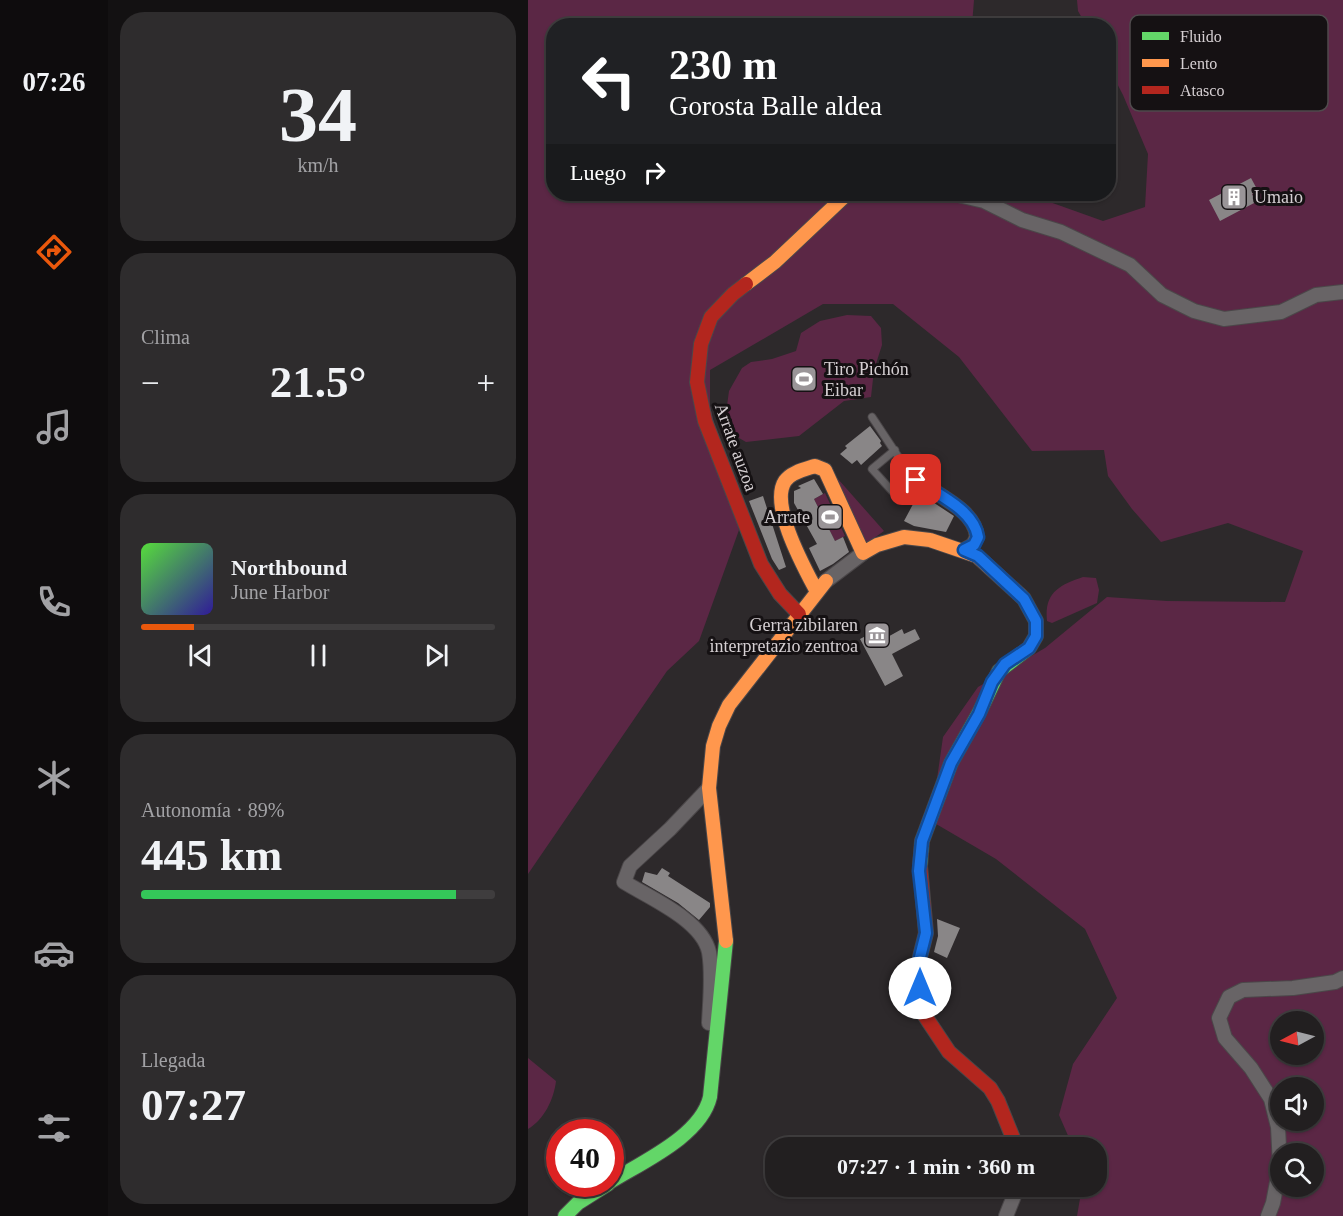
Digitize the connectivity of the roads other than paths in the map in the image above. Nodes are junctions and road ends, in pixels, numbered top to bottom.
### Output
1 (840, 201) edge
2 (984, 201) edge
3 (1343, 292) edge
4 (872, 417) dead end
5 (895, 450) junction
6 (909, 473) junction
7 (969, 547) junction
8 (863, 554) junction
9 (816, 592) junction
10 (800, 614) junction
11 (709, 788) junction
12 (1343, 978) edge
13 (714, 1051) junction
14 (1013, 1137) edge
15 (624, 1174) edge
16 (587, 1197) edge
17 (1014, 1197) edge
18 (565, 1216) edge
19 (1006, 1216) edge
20 (1268, 1216) edge

1 - 10 street, Arrate auzoa
2 - 3 street
4 - 5 lane
5 - 6 lane
5 - 6 lane
6 - 7 street
7 - 8 street
7 - 14 street
8 - 9 street
8 - 9 street
9 - 10 street
10 - 11 street
11 - 13 street
11 - 13 street
12 - 20 street
13 - 15 street
16 - 18 street
17 - 19 street

